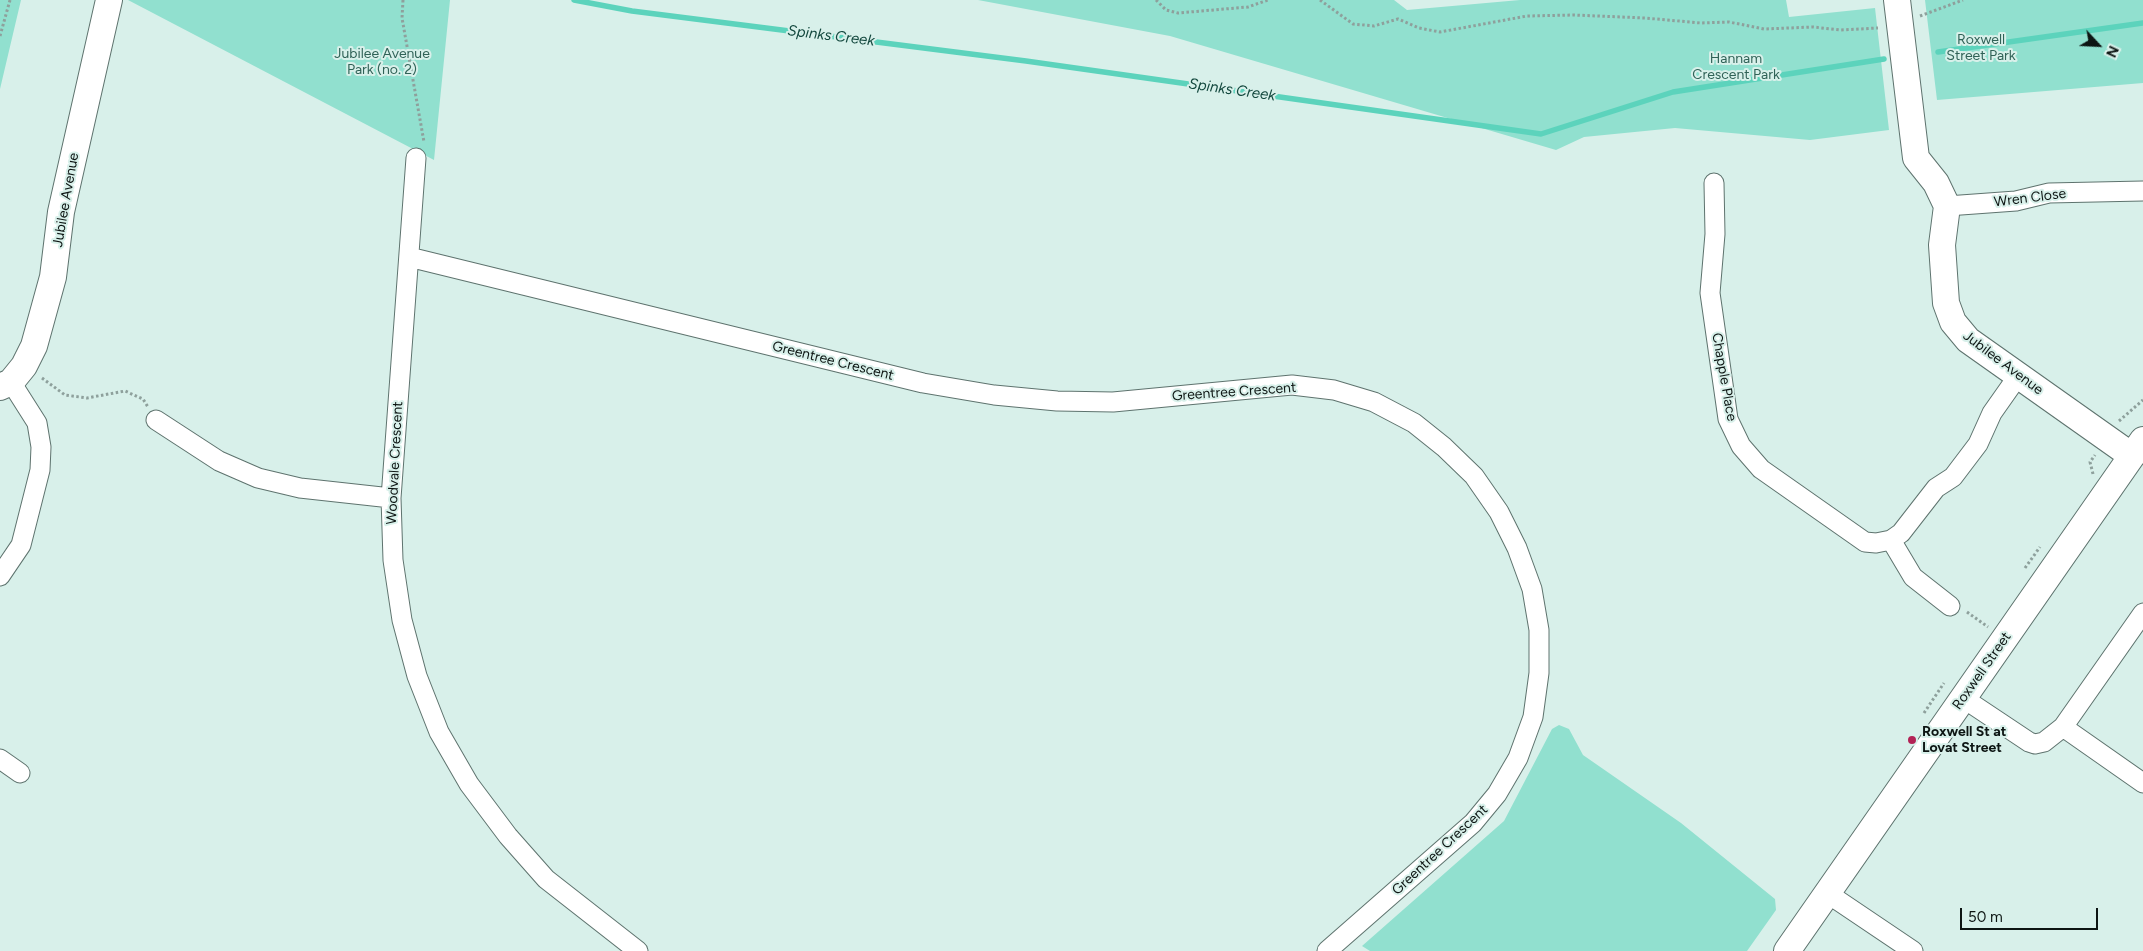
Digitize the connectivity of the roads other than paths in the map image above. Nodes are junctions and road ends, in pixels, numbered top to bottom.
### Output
1 (109, 0) edge
2 (1899, 12) edge
3 (420, 150) road end
4 (1714, 183) dead end
5 (2143, 191) edge
6 (1946, 206) junction
7 (409, 257) junction
8 (2018, 376) junction
9 (12, 378) edge
10 (156, 420) road end
11 (2137, 448) edge
12 (391, 498) junction
13 (1891, 540) junction
14 (0, 576) edge
15 (1950, 606) road end
16 (2142, 616) edge
17 (1963, 698) junction
18 (2063, 727) junction
19 (0, 760) edge
20 (20, 773) dead end
21 (2143, 783) edge
22 (1827, 893) junction
23 (638, 951) edge
24 (1327, 951) edge
25 (1787, 951) edge
26 (1913, 951) edge

1 - 9 street, Jubilee Avenue
2 - 6 street, Jubilee Avenue
3 - 7 street, Woodvale Crescent
4 - 13 street, Chapple Place
5 - 6 street, Wren Close
6 - 8 street, Jubilee Avenue
7 - 12 street, Woodvale Crescent
7 - 24 street, Greentree Crescent
8 - 11 street, Jubilee Avenue
8 - 13 street
9 - 14 street
10 - 12 street
11 - 17 street, Roxwell Street
12 - 23 street, Woodvale Crescent
13 - 15 street
16 - 18 street
17 - 18 street
17 - 22 street, Roxwell Street
18 - 21 street
19 - 20 street
22 - 25 street, Roxwell Street
22 - 26 street

